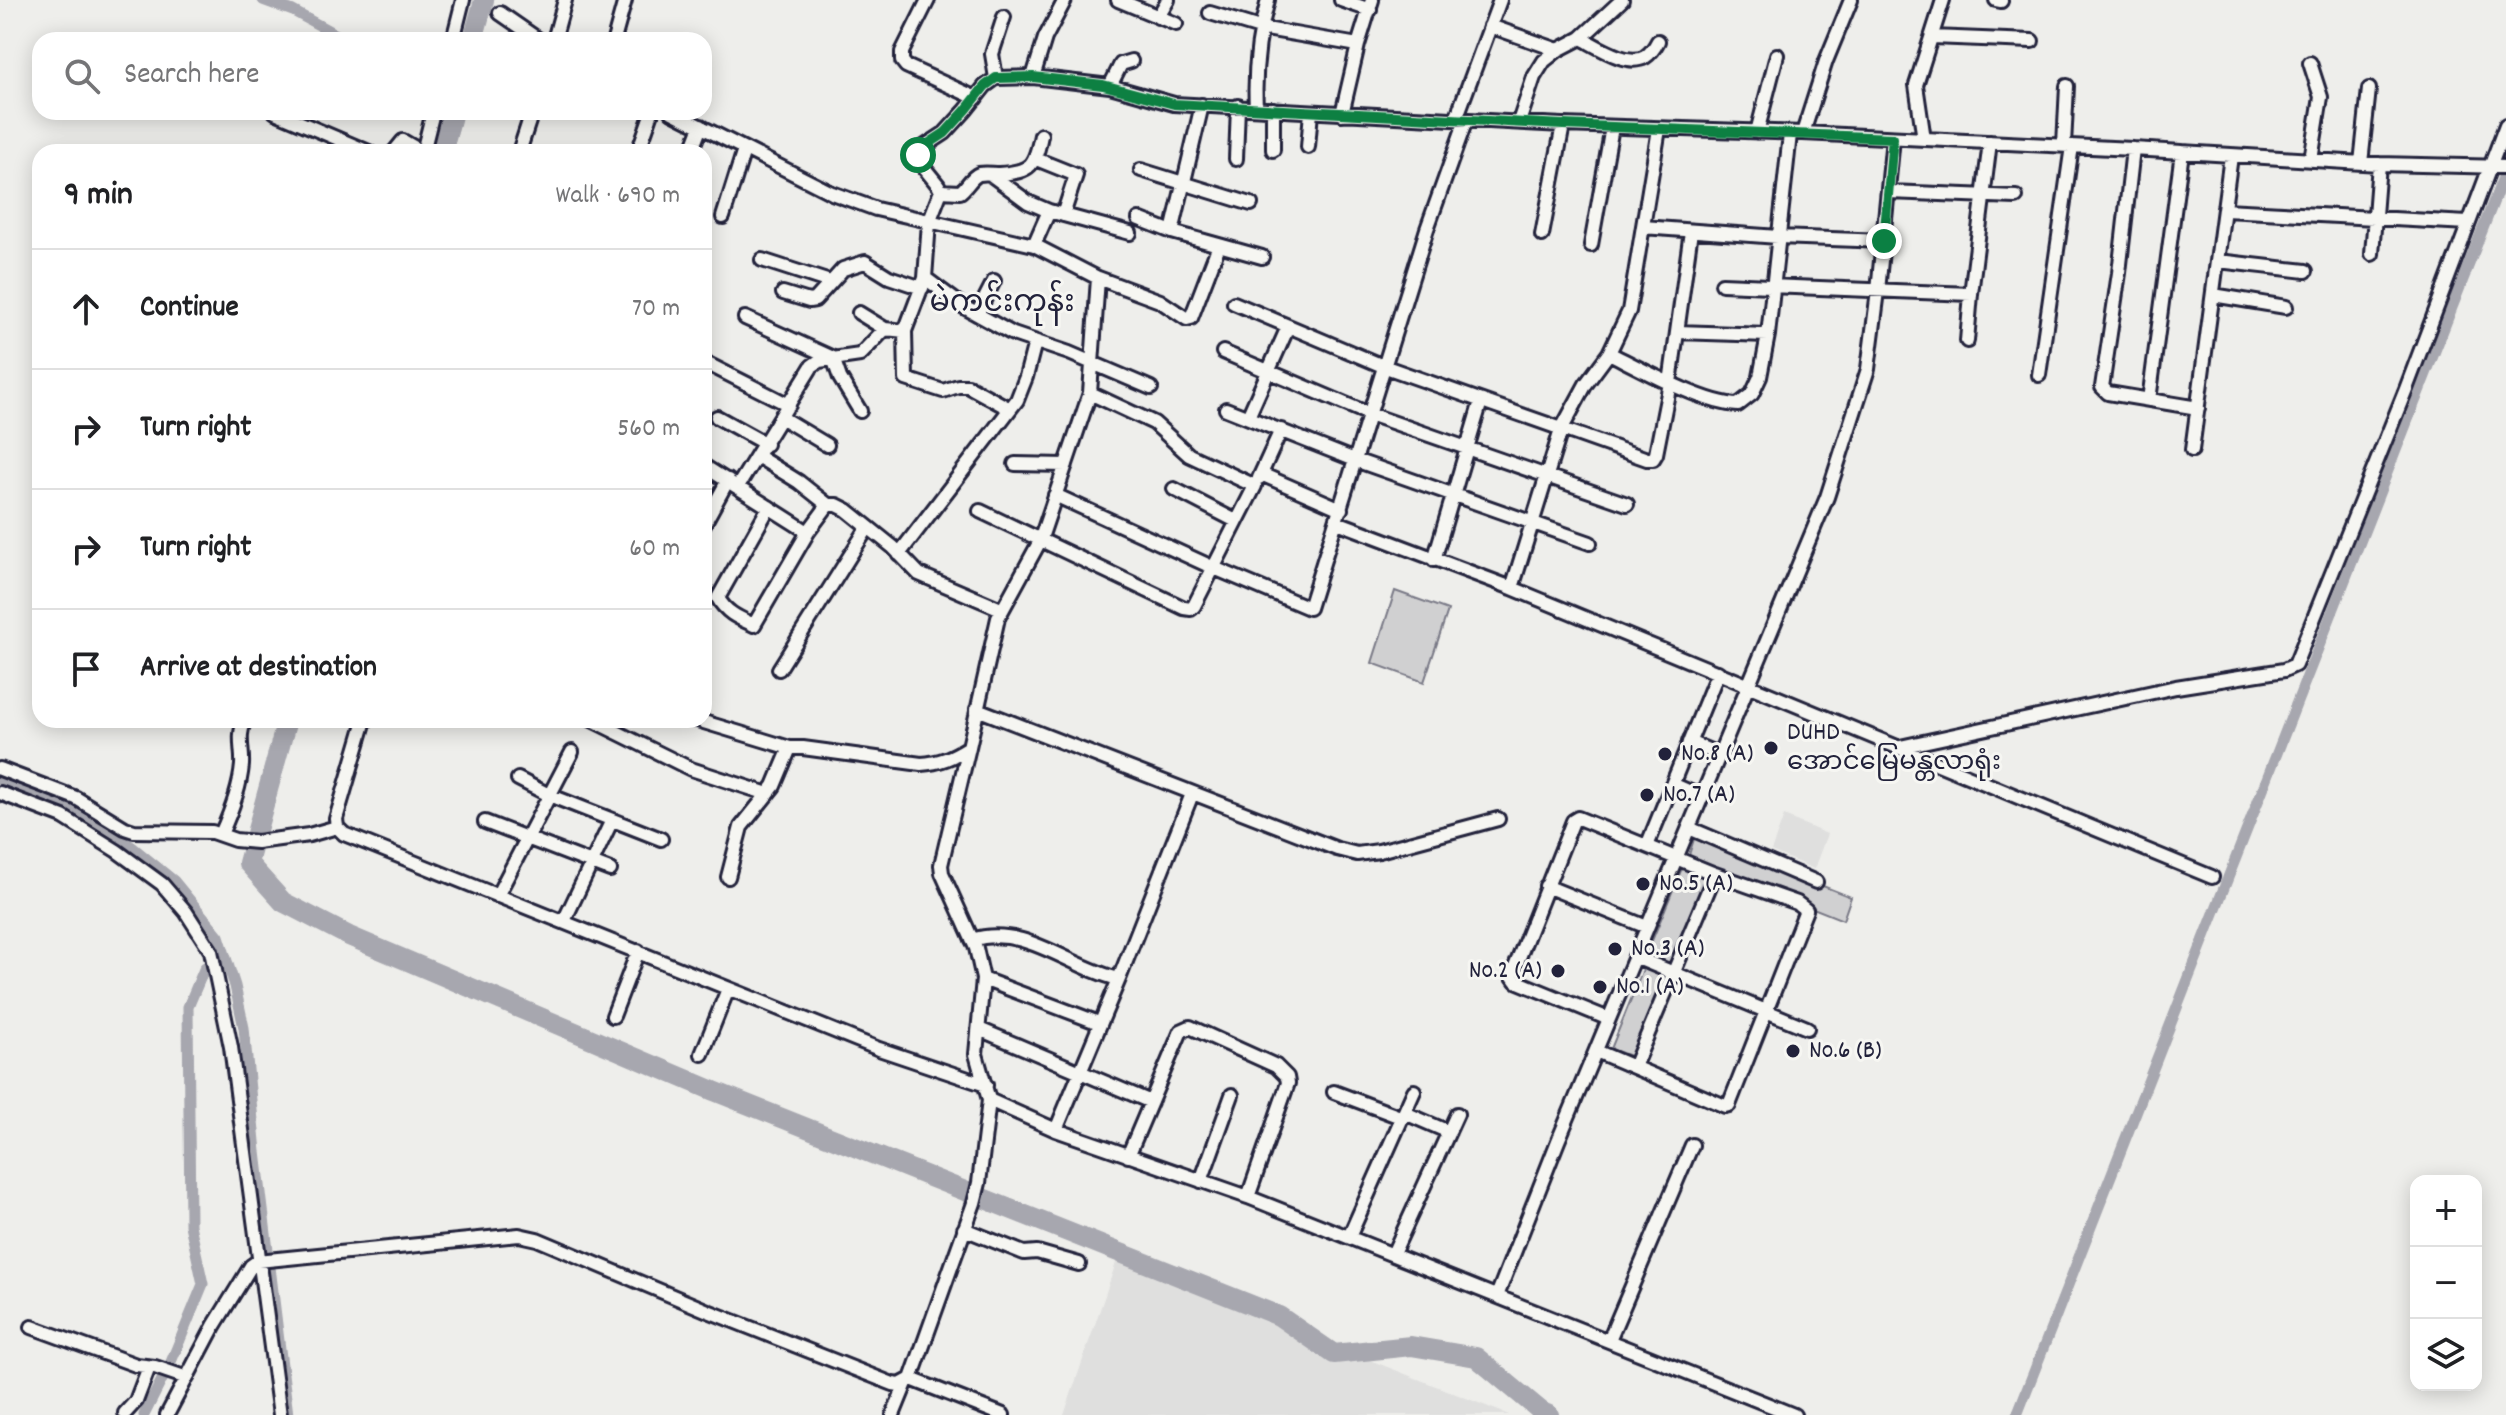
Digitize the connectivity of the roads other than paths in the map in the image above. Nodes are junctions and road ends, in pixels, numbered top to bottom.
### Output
1 (463, 0) edge
2 (565, 0) edge
3 (625, 0) edge
4 (928, 0) edge
5 (1065, 0) edge
6 (1118, 0) edge
7 (1168, 0) edge
8 (1268, 0) edge
9 (1341, 0) edge
10 (1500, 0) edge
11 (1851, 0) edge
12 (1943, 0) edge
13 (1619, 1) edge
14 (1371, 5) edge
15 (500, 13) dead end
16 (1210, 13) dead end
17 (1004, 17) dead end
18 (1158, 17) junction
19 (1176, 24) dead end
20 (1490, 26) junction
21 (1260, 28) junction
22 (455, 32) edge
23 (527, 32) edge
24 (556, 32) edge
25 (616, 32) edge
26 (1932, 37) junction
27 (1581, 38) junction
28 (1658, 41) dead end
29 (2032, 41) dead end
30 (1358, 45) junction
31 (1558, 50) junction
32 (1777, 55) dead end
33 (1131, 61) dead end
34 (2310, 63) dead end
35 (1033, 77) junction
36 (996, 78) junction
37 (1110, 86) junction
38 (2067, 86) dead end
39 (2369, 89) dead end
40 (972, 103) junction
41 (1202, 105) junction
42 (1238, 106) junction
43 (1256, 107) junction
44 (1273, 109) junction
45 (1311, 112) junction
46 (1342, 114) junction
47 (294, 120) edge
48 (431, 120) edge
49 (529, 120) edge
50 (649, 120) edge
51 (689, 120) edge
52 (1461, 120) junction
53 (1519, 122) junction
54 (1563, 125) junction
55 (2506, 125) edge
56 (701, 126) junction
57 (1612, 127) junction
58 (1659, 129) junction
59 (1757, 132) junction
60 (1796, 133) junction
61 (1041, 135) dead end
62 (1893, 138) junction
63 (1924, 139) junction
64 (1990, 142) junction
65 (350, 144) edge
66 (424, 144) edge
67 (522, 144) edge
68 (641, 144) edge
69 (694, 144) edge
70 (2068, 146) junction
71 (1308, 147) dead end
72 (2133, 149) junction
73 (744, 150) junction
74 (1273, 150) dead end
75 (2182, 152) junction
76 (2231, 156) junction
77 (1036, 159) junction
78 (1236, 159) dead end
79 (2311, 160) junction
80 (2361, 163) junction
81 (2379, 164) junction
82 (2490, 166) junction
83 (2506, 167) edge
84 (1141, 170) dead end
85 (990, 174) junction
86 (1183, 183) junction
87 (941, 191) junction
88 (1889, 192) junction
89 (1984, 197) junction
90 (2016, 197) dead end
91 (1251, 204) dead end
92 (2225, 210) junction
93 (1049, 211) junction
94 (1063, 215) junction
95 (723, 217) dead end
96 (2375, 218) junction
97 (1139, 219) dead end
98 (929, 222) junction
99 (2468, 223) junction
100 (1643, 227) junction
101 (1691, 231) junction
102 (1172, 232) junction
103 (1130, 233) dead end
104 (1542, 235) dead end
105 (1778, 237) junction
106 (1884, 241) junction
107 (1034, 245) junction
108 (1219, 245) junction
109 (1591, 245) dead end
110 (2372, 254) dead end
111 (1262, 257) dead end
112 (762, 260) dead end
113 (2218, 261) junction
114 (2306, 271) dead end
115 (1098, 278) junction
116 (994, 281) dead end
117 (830, 282) junction
118 (923, 283) junction
119 (1722, 284) dead end
120 (1772, 287) junction
121 (1878, 291) junction
122 (783, 293) dead end
123 (1971, 294) junction
124 (2213, 295) junction
125 (1234, 303) dead end
126 (2286, 307) dead end
127 (859, 313) dead end
128 (977, 314) junction
129 (745, 318) dead end
130 (1288, 327) junction
131 (885, 329) junction
132 (905, 331) junction
133 (1677, 332) junction
134 (1768, 335) junction
135 (1967, 341) dead end
136 (1035, 342) junction
137 (1223, 352) dead end
138 (1609, 353) junction
139 (833, 358) junction
140 (1091, 362) junction
141 (712, 366) edge
142 (1383, 366) junction
143 (1269, 371) junction
144 (2039, 375) dead end
145 (1670, 383) junction
146 (1151, 388) dead end
147 (1090, 393) junction
148 (2149, 400) junction
149 (1481, 401) junction
150 (789, 405) junction
151 (2198, 408) junction
152 (1010, 409) junction
153 (1226, 409) dead end
154 (860, 411) dead end
155 (1369, 414) junction
156 (717, 417) dead end
157 (1248, 417) junction
158 (782, 418) junction
159 (1281, 430) junction
160 (1561, 430) junction
161 (766, 444) junction
162 (827, 445) dead end
163 (1467, 448) junction
164 (2192, 450) dead end
165 (757, 456) junction
166 (1355, 460) junction
167 (1015, 464) dead end
168 (1066, 465) junction
169 (712, 471) edge
170 (1547, 476) junction
171 (1258, 480) junction
172 (733, 483) junction
173 (1174, 489) dead end
174 (1454, 494) junction
175 (1055, 495) junction
176 (1627, 504) dead end
177 (828, 505) junction
178 (769, 507) junction
179 (980, 511) dead end
180 (712, 513) edge
181 (1339, 515) junction
182 (1236, 521) junction
183 (1533, 521) junction
184 (868, 527) junction
185 (808, 532) junction
186 (1040, 541) junction
187 (1590, 543) dead end
188 (899, 554) junction
189 (1434, 560) junction
190 (1214, 568) junction
191 (1512, 588) junction
192 (1001, 609) junction
193 (779, 669) dead end
194 (1718, 672) junction
195 (1749, 684) junction
196 (977, 709) junction
197 (712, 725) edge
198 (242, 728) edge
199 (363, 728) edge
200 (608, 728) edge
201 (1689, 742) junction
202 (969, 747) junction
203 (1900, 747) junction
204 (790, 748) junction
205 (572, 752) dead end
206 (1720, 755) junction
207 (0, 769) edge
208 (518, 779) dead end
209 (1672, 784) junction
210 (0, 793) edge
211 (768, 794) junction
212 (1192, 794) junction
213 (549, 795) junction
214 (1702, 797) junction
215 (1498, 819) dead end
216 (612, 820) junction
217 (485, 822) dead end
218 (337, 827) junction
219 (1689, 828) junction
220 (221, 834) junction
221 (527, 838) junction
222 (661, 839) dead end
223 (1647, 846) junction
224 (1676, 858) junction
225 (591, 863) junction
226 (610, 870) dead end
227 (1715, 874) junction
228 (728, 877) dead end
229 (2212, 877) dead end
230 (1816, 882) dead end
231 (1546, 886) junction
232 (497, 896) junction
233 (564, 921) junction
234 (1647, 927) junction
235 (972, 940) junction
236 (638, 951) junction
237 (1635, 957) junction
238 (1675, 974) junction
239 (983, 979) junction
240 (1119, 979) junction
241 (728, 989) junction
242 (1766, 1012) junction
243 (613, 1016) dead end
244 (1609, 1019) junction
245 (1099, 1023) junction
246 (1807, 1028) dead end
247 (979, 1029) junction
248 (1596, 1051) junction
249 (702, 1054) dead end
250 (1634, 1067) junction
251 (1080, 1071) junction
252 (986, 1085) junction
253 (1414, 1091) dead end
254 (1334, 1092) dead end
255 (1232, 1095) dead end
256 (989, 1100) junction
257 (1151, 1102) junction
258 (1457, 1114) dead end
259 (1404, 1116) junction
260 (1056, 1130) junction
261 (1449, 1132) junction
262 (1692, 1145) dead end
263 (1128, 1156) junction
264 (1201, 1181) junction
265 (1248, 1197) junction
266 (964, 1229) junction
267 (1349, 1237) junction
268 (1393, 1254) junction
269 (265, 1260) junction
270 (1079, 1264) dead end
271 (1497, 1296) junction
272 (32, 1327) dead end
273 (1609, 1340) junction
274 (152, 1367) junction
275 (182, 1376) junction
276 (908, 1381) junction
277 (125, 1413) dead end
278 (167, 1415) edge
279 (280, 1415) edge
280 (893, 1415) edge
281 (1003, 1415) edge
282 (1794, 1415) edge

1 - 22 street
2 - 24 street
3 - 25 street
4 - 40 street
5 - 35 street
6 - 18 street
7 - 18 street
8 - 21 street
9 - 14 street
10 - 20 street
11 - 60 street
12 - 26 street
13 - 27 street
14 - 30 street
15 - 23 street
16 - 21 street
17 - 36 street
18 - 19 street
20 - 31 street
20 - 52 street
21 - 30 street
21 - 43 street
26 - 29 street
26 - 63 street
27 - 28 street
27 - 31 street
30 - 46 street
31 - 53 street
32 - 59 street
33 - 37 street
34 - 79 street
35 - 36 street
35 - 37 street
36 - 40 street
37 - 41 street
38 - 70 street
39 - 80 street
40 - 87 street
41 - 42 street
41 - 86 street
42 - 43 street
42 - 78 street
43 - 44 street
44 - 45 street
44 - 74 street
45 - 46 street
45 - 71 street
46 - 52 street
47 - 65 street
48 - 66 street
49 - 67 street
50 - 68 street
51 - 56 street
52 - 53 street
52 - 142 street
53 - 54 street
54 - 57 street
54 - 104 street
55 - 82 street
56 - 69 street
56 - 73 street
57 - 58 street
57 - 109 street
58 - 59 street
58 - 100 street
59 - 60 street
60 - 62 street
60 - 105 street
61 - 77 street
62 - 63 street
62 - 88 street
63 - 64 street
64 - 70 street
64 - 89 street
70 - 72 street
70 - 144 street
72 - 75 street
72 - 148 street
73 - 95 street
73 - 98 street
75 - 76 street
75 - 148 street
76 - 79 street
76 - 92 street
77 - 85 street
77 - 94 street
79 - 80 street
80 - 81 street
81 - 82 street
81 - 96 street
82 - 83 street
82 - 99 street
84 - 86 street
85 - 87 street
85 - 93 street
86 - 91 street
86 - 102 street
87 - 98 street
88 - 89 street
88 - 106 street
89 - 90 street
89 - 123 street
92 - 96 street
92 - 113 street
93 - 94 street
93 - 107 street
94 - 103 street
96 - 99 street
96 - 110 street
97 - 102 street
98 - 107 street
98 - 118 street
99 - 203 street
100 - 101 street
100 - 138 street
101 - 105 street
101 - 133 street
102 - 108 street
105 - 106 street
105 - 120 street
106 - 121 street
107 - 115 street
108 - 111 street
108 - 115 street
112 - 117 street
113 - 114 street
113 - 124 street
115 - 140 street
116 - 128 street
117 - 118 street
117 - 122 street
118 - 128 street
118 - 132 street
119 - 120 street
120 - 121 street
120 - 134 street
121 - 123 street
121 - 195 street
123 - 135 street
124 - 126 street
124 - 151 street
125 - 130 street
127 - 131 street
128 - 136 street
129 - 139 street
130 - 142 street
130 - 143 street
131 - 132 street
131 - 139 street
132 - 152 street
133 - 134 street
133 - 145 street
134 - 145 street
136 - 140 street
136 - 152 street
137 - 143 street
138 - 145 street
138 - 160 street
139 - 150 street
139 - 154 street
140 - 146 street
140 - 147 street
141 - 150 street
142 - 149 street
142 - 155 street
143 - 155 street
143 - 157 street
145 - 160 street
147 - 168 street
147 - 171 street
148 - 151 street
149 - 160 street
149 - 163 street
150 - 158 street
151 - 164 street
152 - 188 street
153 - 157 street
155 - 163 street
155 - 166 street
156 - 161 street
157 - 159 street
158 - 161 street
158 - 162 street
159 - 166 street
159 - 171 street
160 - 170 street
161 - 165 street
163 - 170 street
163 - 174 street
165 - 172 street
165 - 177 street
166 - 174 street
166 - 181 street
167 - 168 street
168 - 175 street
169 - 172 street
170 - 176 street
170 - 183 street
171 - 181 street
171 - 182 street
172 - 178 street
172 - 180 street
173 - 182 street
174 - 183 street
174 - 189 street
175 - 186 street
175 - 190 street
177 - 184 street
177 - 185 street
178 - 185 street
178 - 185 street
179 - 186 street
181 - 189 street
181 - 190 street
182 - 190 street
183 - 187 street
183 - 191 street
184 - 188 street
184 - 193 street
186 - 190 street
186 - 192 street
188 - 192 street
189 - 191 street
191 - 194 street
192 - 196 street
194 - 195 street
194 - 201 street
195 - 203 street
195 - 206 street
196 - 202 street
196 - 212 street
197 - 204 street
198 - 220 street
199 - 218 street
200 - 211 street
201 - 206 street
201 - 209 street
202 - 204 street
202 - 235 street
203 - 229 street
204 - 211 street
205 - 213 street
206 - 214 street
207 - 220 street
208 - 213 street
209 - 214 street
209 - 223 street
210 - 269 street
211 - 228 street
212 - 215 street
212 - 240 street
213 - 216 street
213 - 221 street
214 - 219 street
216 - 222 street
216 - 225 street
217 - 221 street
218 - 220 street
218 - 232 street
219 - 224 street
219 - 230 street
221 - 225 street
221 - 232 street
223 - 224 street
223 - 231 street
224 - 227 street
224 - 234 street
225 - 226 street
225 - 233 street
227 - 238 street
227 - 242 street
231 - 234 street
231 - 244 street
232 - 233 street
233 - 236 street
234 - 237 street
235 - 239 street
235 - 240 street
236 - 241 street
236 - 243 street
237 - 238 street
237 - 244 street
238 - 242 street
238 - 250 street
239 - 245 street
239 - 247 street
240 - 245 street
241 - 249 street
241 - 252 street
242 - 246 street
242 - 250 street
244 - 248 street
245 - 251 street
247 - 251 street
247 - 252 street
248 - 250 street
248 - 271 street
251 - 257 street
251 - 260 street
252 - 256 street
253 - 259 street
254 - 259 street
255 - 264 street
256 - 260 street
256 - 266 street
257 - 263 street
257 - 265 street
258 - 261 street
259 - 261 street
259 - 267 street
260 - 263 street
261 - 268 street
262 - 273 street
263 - 264 street
264 - 265 street
265 - 267 street
266 - 270 street
266 - 276 street
267 - 268 street
268 - 271 street
269 - 275 street
269 - 276 street
269 - 279 street
271 - 273 street
272 - 274 street
273 - 282 street
274 - 275 street
274 - 277 street
275 - 278 street
276 - 280 street
276 - 281 street

